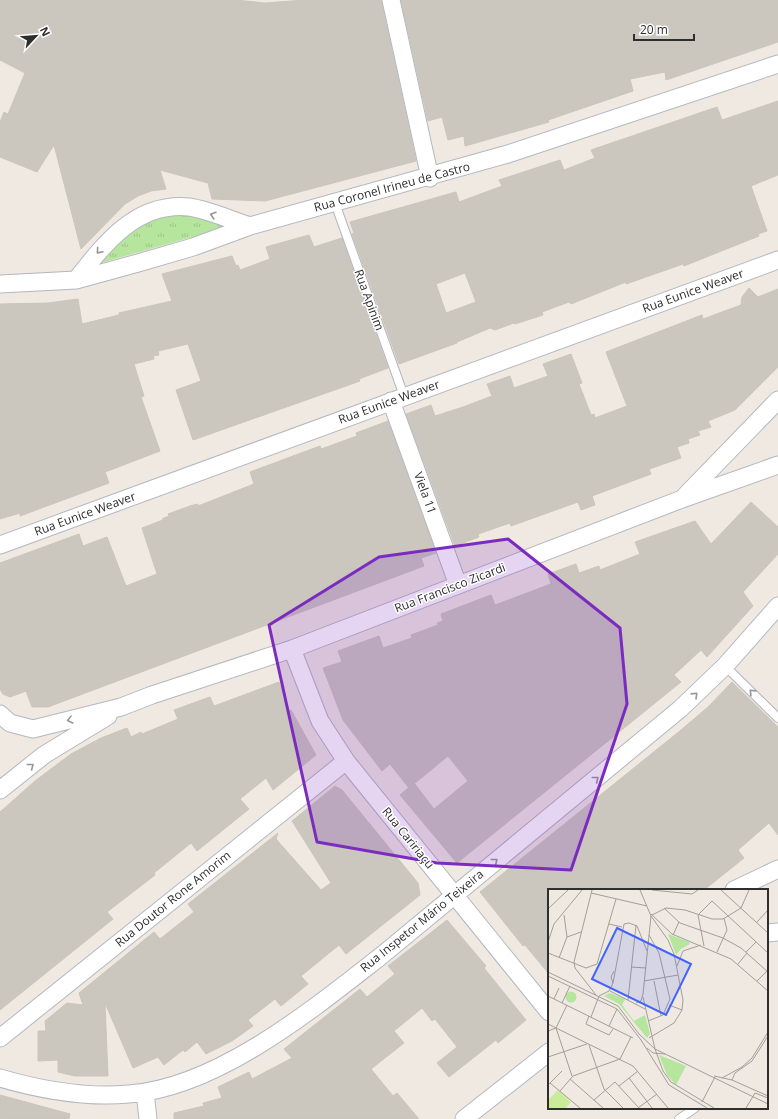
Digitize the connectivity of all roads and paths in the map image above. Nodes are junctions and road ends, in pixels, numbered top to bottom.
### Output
1 (391, 0) edge
2 (778, 64) edge
3 (430, 178) junction
4 (335, 203) junction
5 (250, 226) junction
6 (778, 260) edge
7 (76, 280) junction
8 (0, 284) edge
9 (397, 398) junction
10 (778, 400) edge
11 (778, 465) edge
12 (682, 499) junction
13 (0, 545) edge
14 (458, 585) junction
15 (778, 606) edge
16 (292, 649) junction
17 (725, 666) junction
18 (122, 707) junction
19 (0, 714) edge
20 (778, 718) edge
21 (346, 761) junction
22 (0, 790) edge
23 (778, 869) edge
24 (739, 889) edge
25 (454, 895) junction
26 (778, 932) edge
27 (768, 933) edge
28 (548, 1011) edge
29 (0, 1038) edge
30 (548, 1053) edge
31 (0, 1078) edge
32 (145, 1092) junction
33 (694, 1109) edge
34 (148, 1119) edge
35 (464, 1119) edge
36 (679, 1119) edge

1 - 3 street
2 - 3 street, Rua Coronel Irineu de Castro
3 - 4 street, Rua Coronel Irineu de Castro
4 - 5 street, Rua Coronel Irineu de Castro
4 - 9 lane, Rua Apinim
5 - 7 street, Rua Coronel Irineu de Castro
5 -> 7 street
6 - 9 street, Rua Eunice Weaver
7 - 8 street, Rua Coronel Irineu de Castro
9 - 13 street, Rua Eunice Weaver
9 - 14 street, Viela 11
10 - 12 street
11 - 12 street, Rua Francisco Zicardi
12 - 14 street, Rua Francisco Zicardi
14 - 16 street, Rua Francisco Zicardi
15 - 17 street, Rua Inspetor Mário Teixeira
16 - 18 street, Rua Francisco Zicardi
16 - 21 street, Rua Caririaçu
20 -> 17 lane
25 -> 17 street, Rua Inspetor Mário Teixeira
18 -> 19 street, Rua Francisco Zicardi
22 -> 18 street, Rua Francisco Zicardi
21 - 25 street, Rua Caririaçu
21 - 29 street, Rua Doutor Rone Amorim
23 - 24 street
25 - 28 street, Rua Caririaçu
25 - 32 street, Rua Inspetor Mário Teixeira
26 - 27 street
30 - 35 street
31 - 32 street, Rua Inspetor Mário Teixeira
32 - 34 street
33 - 36 lane

